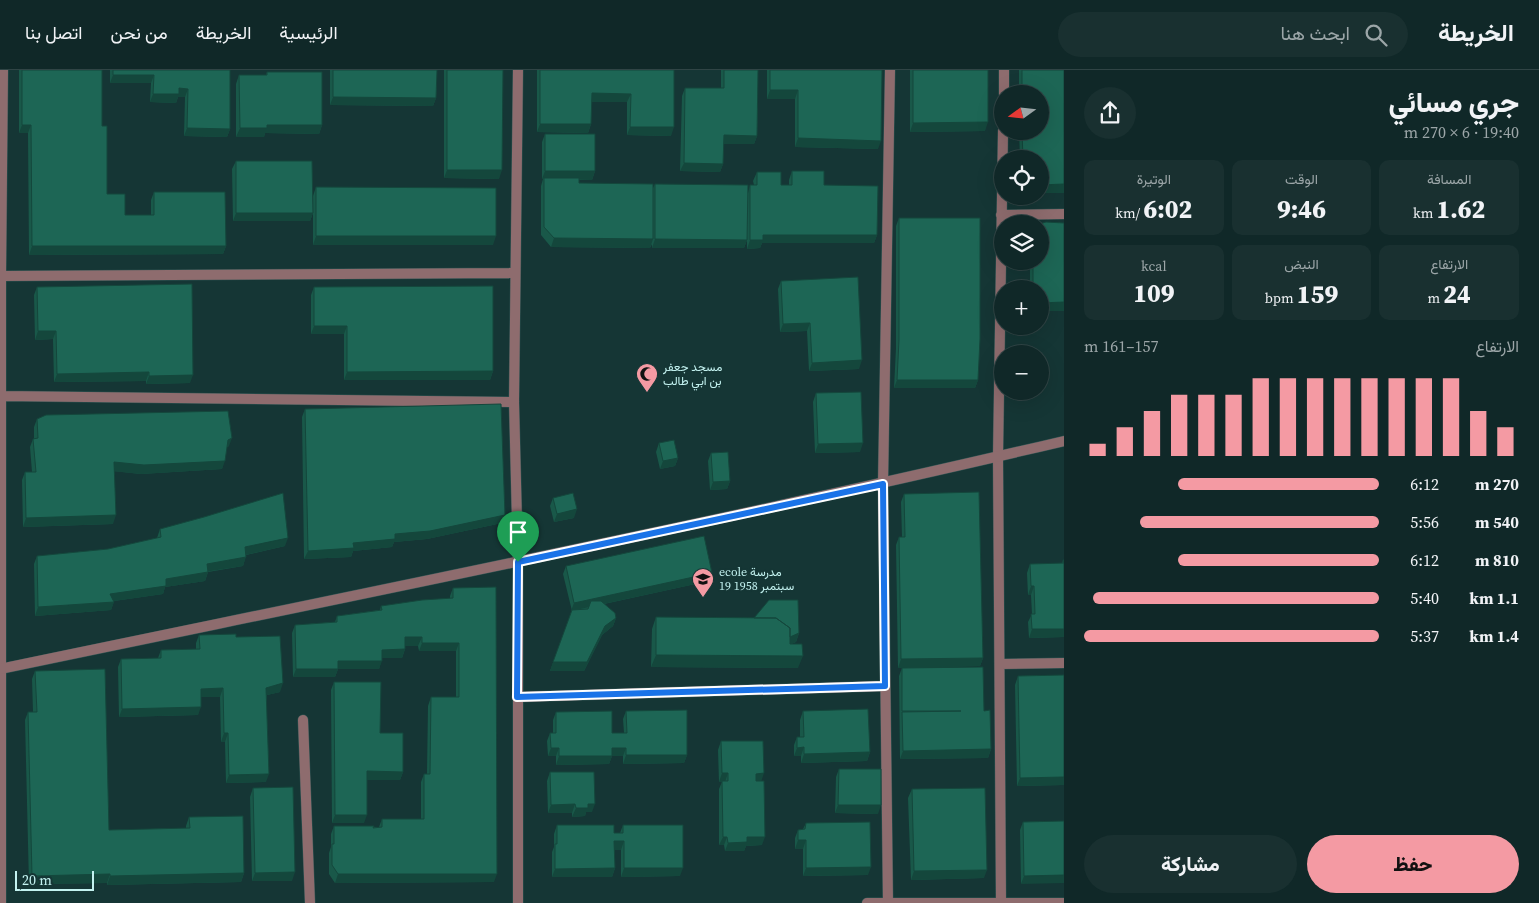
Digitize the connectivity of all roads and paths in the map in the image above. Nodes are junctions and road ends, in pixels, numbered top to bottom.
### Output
1 (3, 70) edge
2 (518, 70) edge
3 (890, 70) edge
4 (1004, 70) edge
5 (1004, 85) edge
6 (1003, 140) edge
7 (1000, 214) junction
8 (1064, 214) edge
9 (515, 273) junction
10 (1, 276) edge
11 (0, 396) edge
12 (514, 402) junction
13 (1064, 441) edge
14 (998, 457) junction
15 (883, 484) junction
16 (518, 562) junction
17 (1064, 663) edge
18 (1000, 664) junction
19 (0, 669) edge
20 (885, 686) junction
21 (517, 697) junction
22 (303, 720) dead end
23 (1, 903) edge
24 (310, 903) edge
25 (518, 903) edge
26 (867, 903) edge
27 (888, 903) edge
28 (1001, 903) edge
29 (1064, 903) edge

1 - 10 street
2 - 9 street
3 - 15 street
4 - 5 street
6 - 7 street
7 - 8 street
7 - 14 street
9 - 10 street
9 - 12 street
10 - 11 street
11 - 12 street
11 - 19 street
12 - 16 street
13 - 14 street
14 - 15 street
14 - 18 street
15 - 16 street
15 - 20 street
16 - 19 street
16 - 21 street
17 - 18 street
18 - 28 street
19 - 23 street
20 - 21 street
20 - 27 street
21 - 25 street
22 - 24 street
26 - 27 street
27 - 28 street
28 - 29 street

